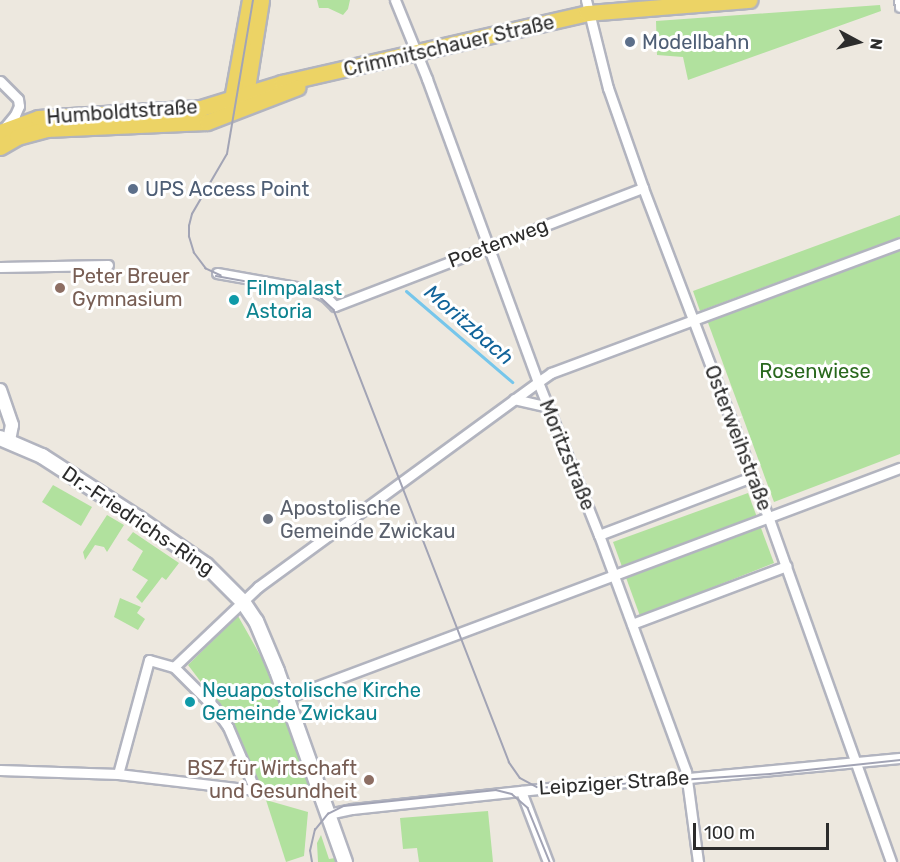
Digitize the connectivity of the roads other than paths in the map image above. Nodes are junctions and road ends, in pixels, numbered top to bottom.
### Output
1 (250, 0) edge
2 (261, 0) edge
3 (395, 0) edge
4 (749, 0) edge
5 (899, 0) edge
6 (586, 7) edge
7 (900, 7) edge
8 (417, 52) junction
9 (251, 63) junction
10 (327, 75) junction
11 (0, 81) edge
12 (282, 83) junction
13 (238, 102) junction
14 (0, 132) edge
15 (0, 147) edge
16 (643, 188) junction
17 (900, 243) edge
18 (488, 247) junction
19 (108, 266) dead end
20 (0, 267) edge
21 (217, 273) dead end
22 (693, 321) junction
23 (538, 382) junction
24 (0, 390) edge
25 (514, 399) junction
26 (548, 407) junction
27 (4, 439) edge
28 (900, 468) edge
29 (752, 477) junction
30 (769, 519) junction
31 (599, 536) junction
32 (786, 567) junction
33 (614, 577) junction
34 (243, 602) junction
35 (632, 624) junction
36 (174, 667) junction
37 (286, 698) junction
38 (900, 758) edge
39 (854, 762) junction
40 (0, 770) edge
41 (118, 774) junction
42 (688, 778) junction
43 (521, 791) junction
44 (328, 814) junction
45 (345, 862) edge
46 (548, 862) edge
47 (698, 862) edge
48 (891, 862) edge

1 - 13 main road
2 - 9 main road
3 - 8 street, Moritzstraße
4 - 6 main road, Crimmitschauer Straße
5 - 7 street
6 - 8 main road, Crimmitschauer Straße
6 - 16 street, Osterweihstraße
8 - 10 main road, Crimmitschauer Straße
8 - 18 street, Moritzstraße
9 - 12 main road
9 - 13 main road
10 - 12 main road, Crimmitschauer Straße
10 - 13 main road, Crimmitschauer Straße
11 - 14 street
12 - 13 main road, Crimmitschauer Straße
13 - 14 main road, Humboldtstraße
13 - 15 main road, Humboldtstraße
16 - 18 street, Poetenweg
16 - 22 street, Osterweihstraße
17 - 22 street
18 - 21 street, Poetenweg
18 - 23 street, Moritzstraße
19 - 20 street
22 - 23 street
22 - 29 street, Osterweihstraße
23 - 25 street
23 - 26 street, Moritzstraße
24 - 27 street
25 - 26 street
25 - 34 street
26 - 31 street, Moritzstraße
27 - 34 main road, Dr.-Friedrichs-Ring
28 - 30 street
29 - 30 street, Osterweihstraße
29 - 31 street
30 - 32 street, Osterweihstraße
30 - 33 street
31 - 33 street, Moritzstraße
32 - 35 street
32 - 39 street, Osterweihstraße
33 - 35 street, Moritzstraße
33 - 37 street
34 - 36 street
34 - 37 main road, Dr.-Friedrichs-Ring
35 - 42 street, Moritzstraße
36 - 41 street
36 - 41 street
37 - 44 main road, Dr.-Friedrichs-Ring
38 - 39 street, Leipziger Straße
39 - 42 street, Leipziger Straße
39 - 48 street, Osterweihstraße
40 - 41 street
42 - 43 street, Leipziger Straße
42 - 47 street, Moritzstraße
43 - 44 street, Leipziger Straße
43 - 46 street
44 - 45 main road, Dr.-Friedrichs-Ring

